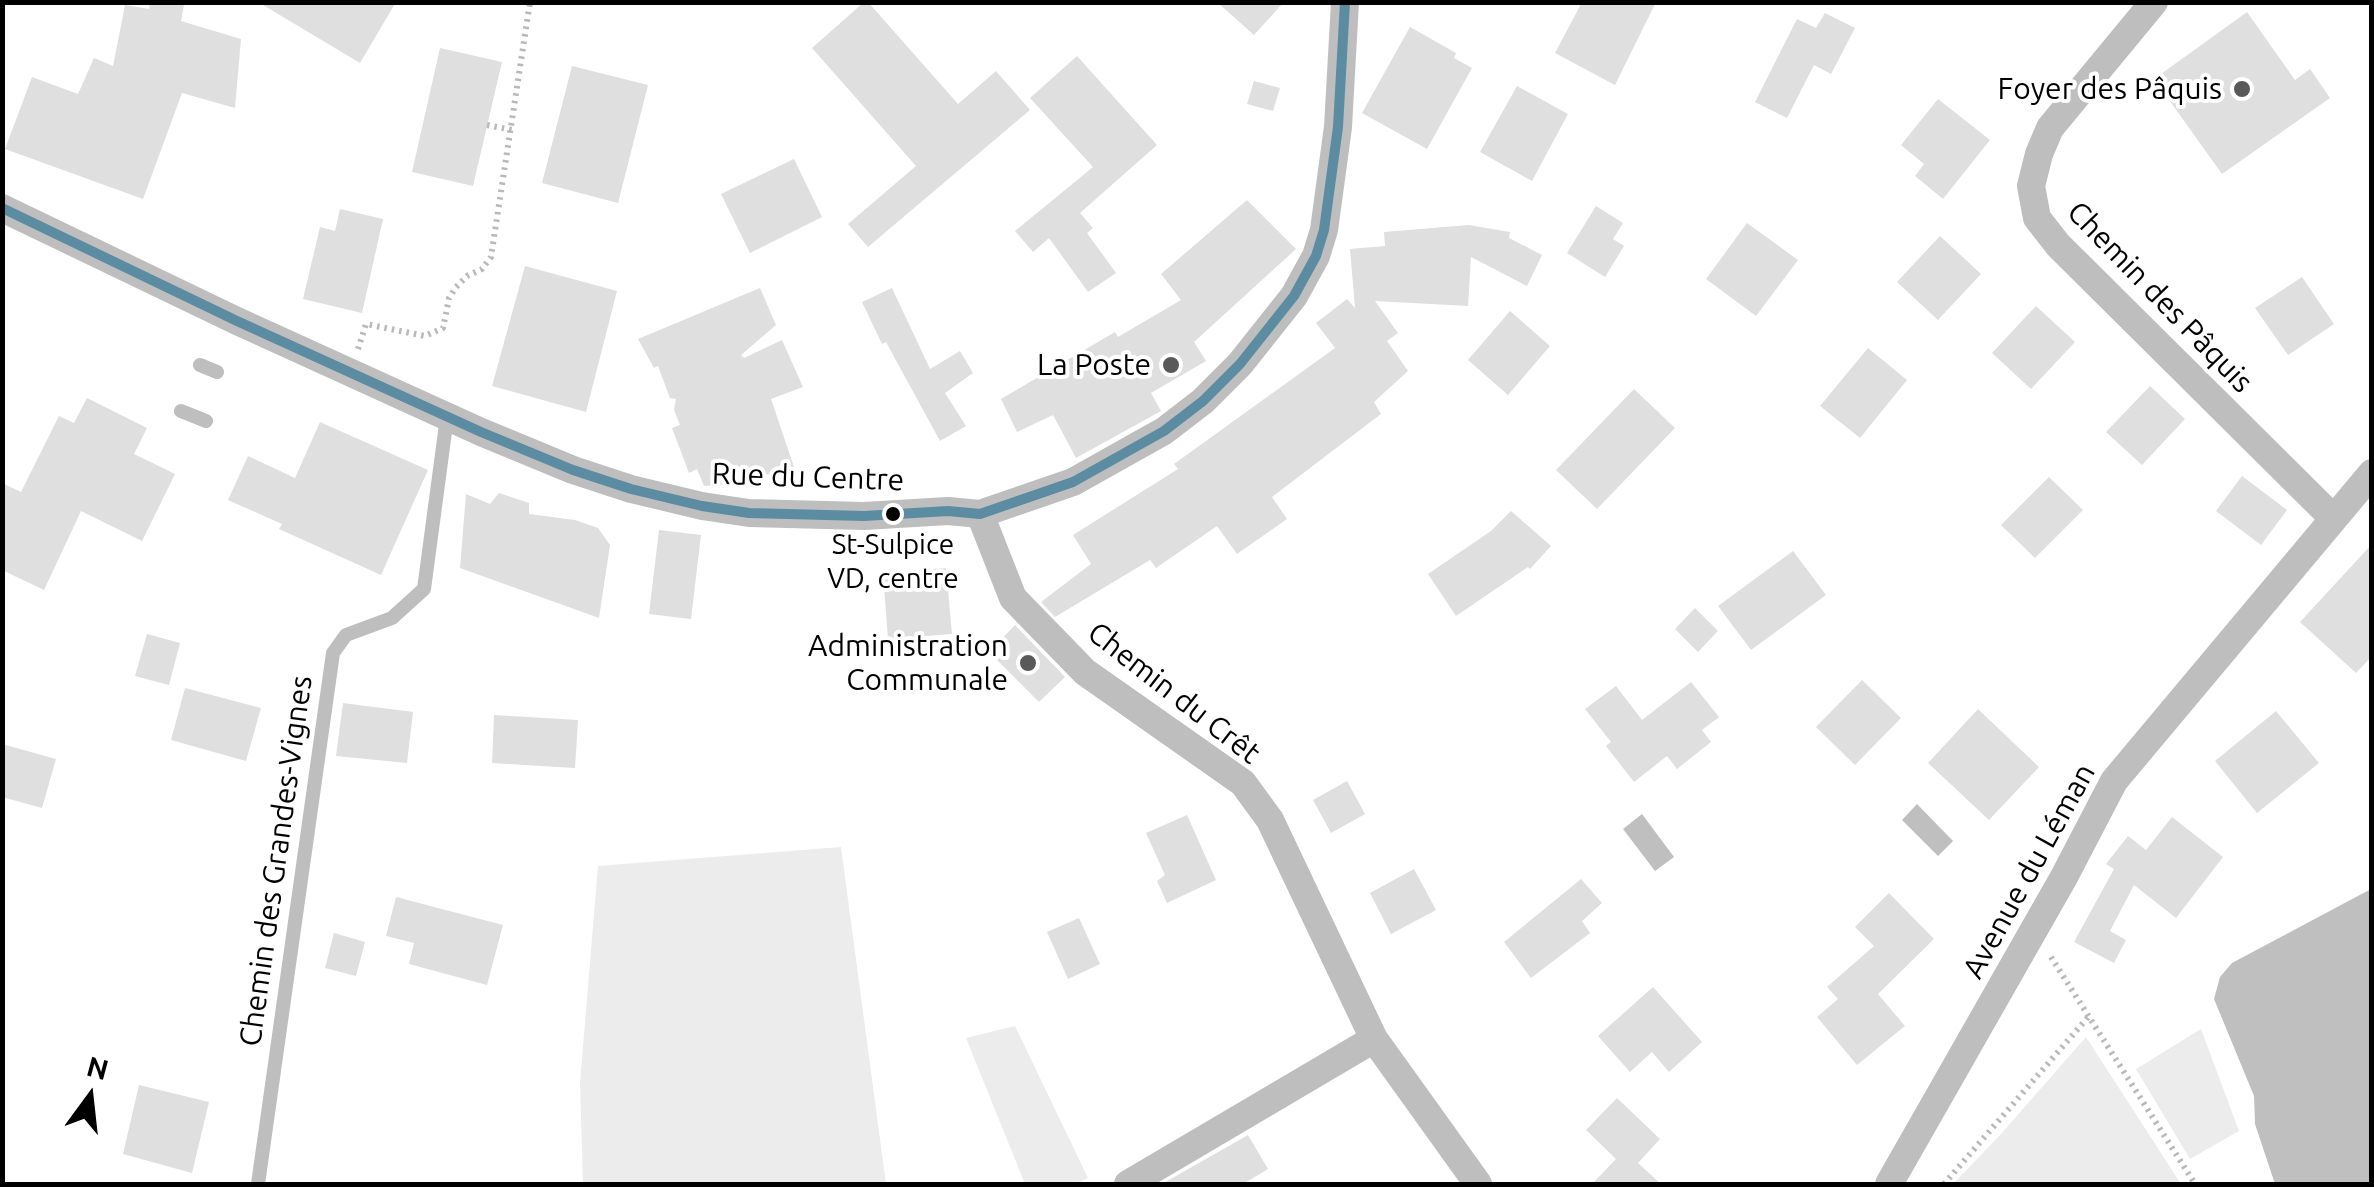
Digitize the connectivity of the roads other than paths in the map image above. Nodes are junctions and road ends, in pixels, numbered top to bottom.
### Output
1 (1345, 2) edge
2 (2154, 2) edge
3 (2, 208) edge
4 (200, 365) dead end
5 (217, 372) dead end
6 (180, 411) dead end
7 (447, 416) junction
8 (206, 421) dead end
9 (2372, 473) edge
10 (980, 514) junction
11 (2333, 518) junction
12 (1374, 1039) junction
13 (258, 1184) edge
14 (1128, 1184) edge
15 (1478, 1184) edge
16 (1889, 1184) edge

1 - 10 street, Rue du Centre
2 - 11 street, Chemin des Pâquis
3 - 7 street, Rue du Centre
4 - 5 lane
6 - 8 lane
7 - 10 street, Rue du Centre
7 - 13 lane, Chemin des Grandes-Vignes
9 - 11 street, Avenue du Léman
10 - 12 street, Chemin du Crêt
11 - 16 street, Avenue du Léman
12 - 14 street
12 - 15 street, Chemin du Crêt

